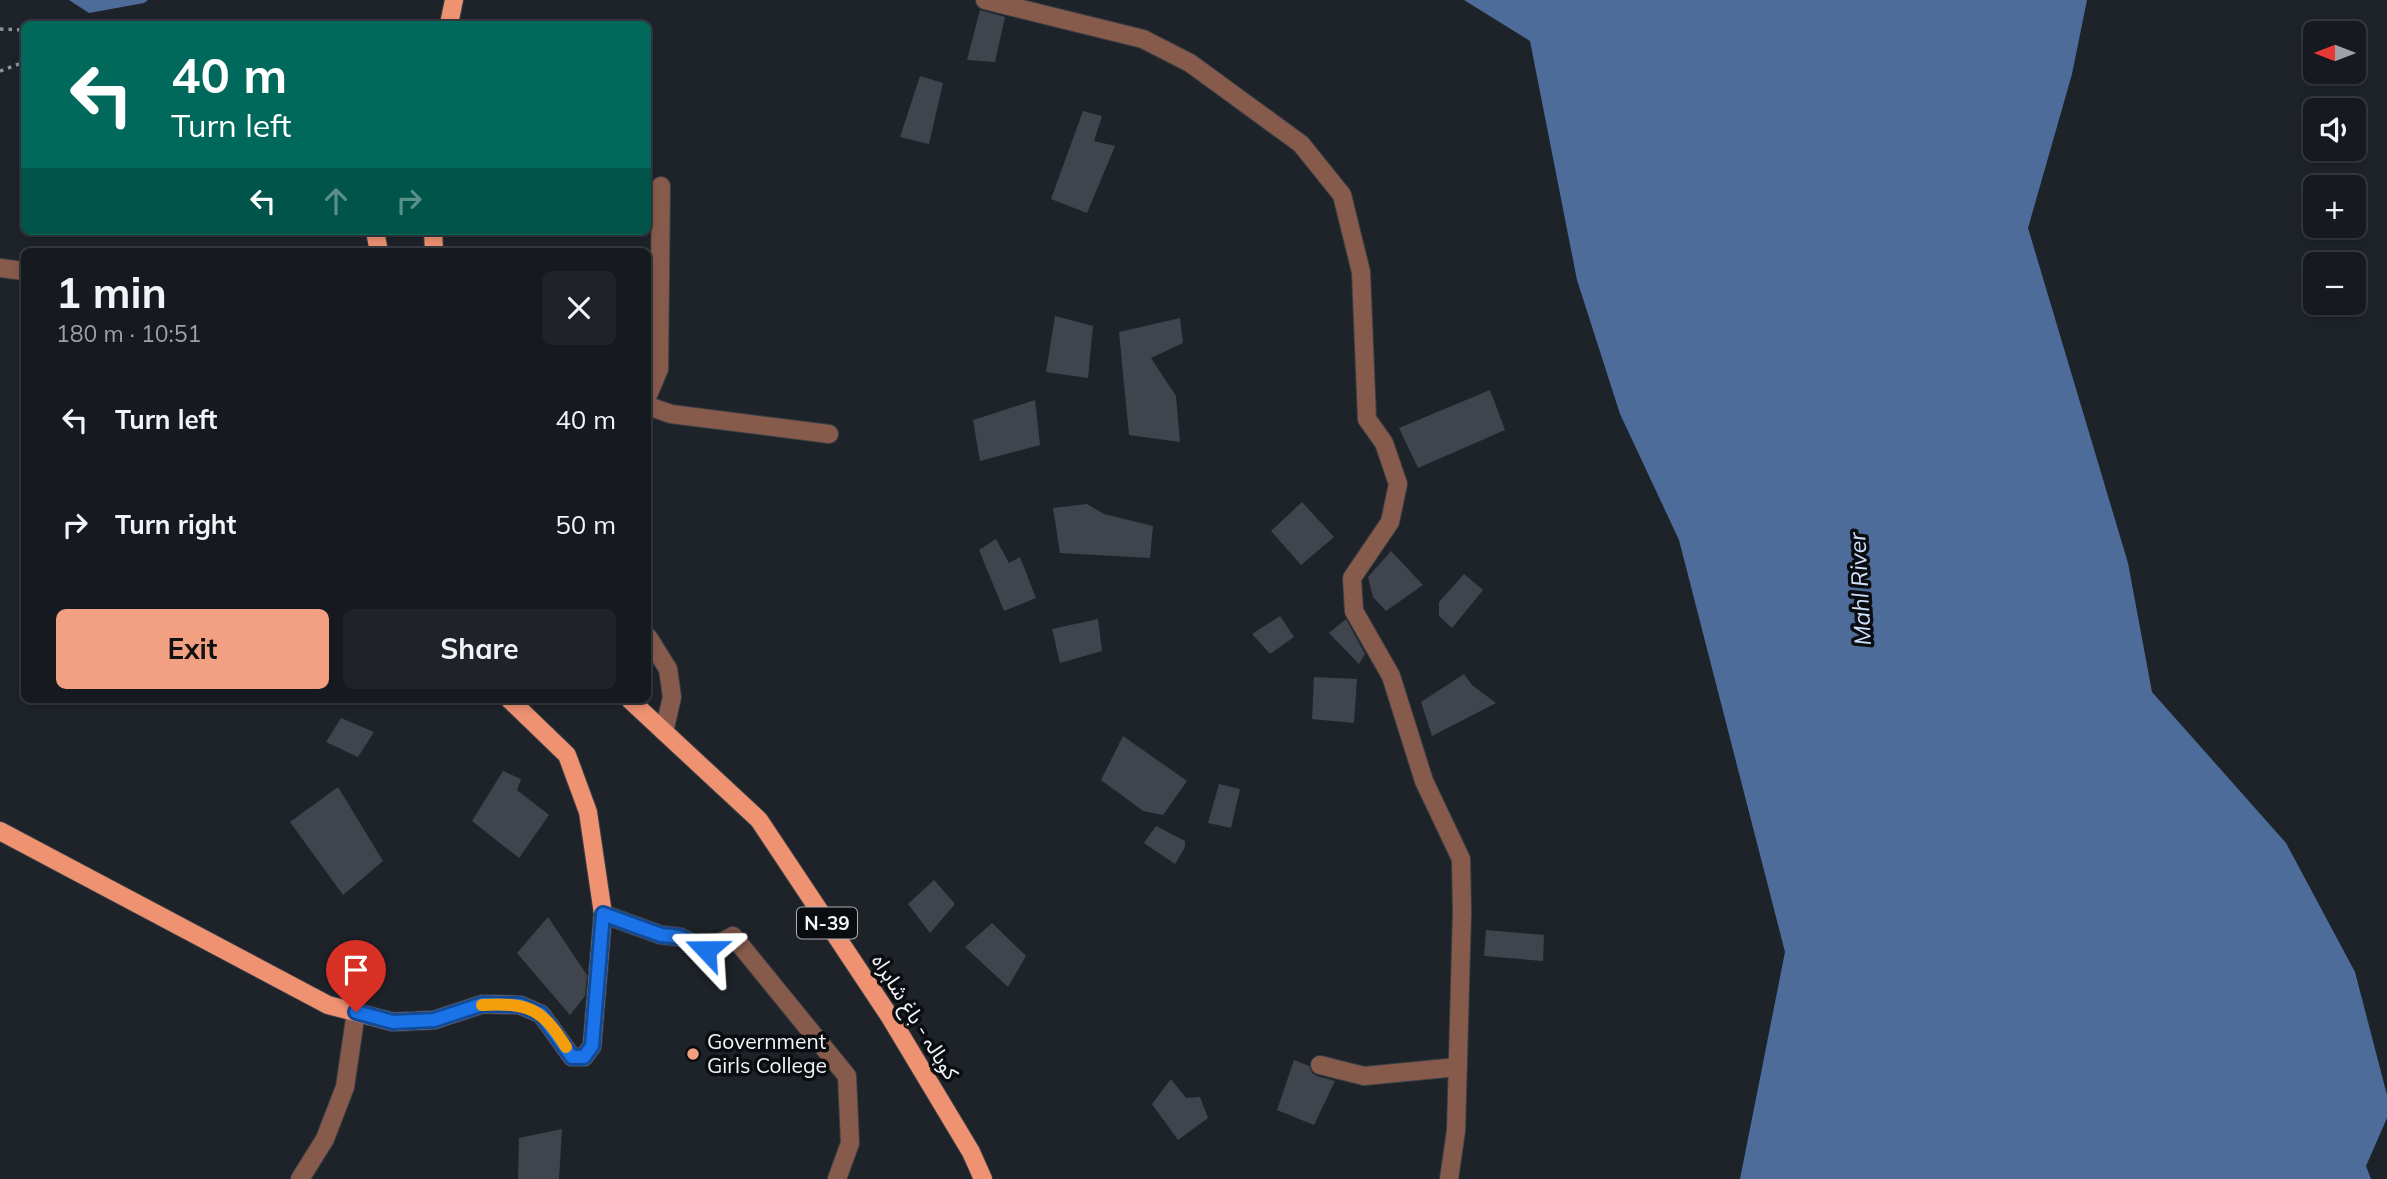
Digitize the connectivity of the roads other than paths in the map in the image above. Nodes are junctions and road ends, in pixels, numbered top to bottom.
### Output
1 (985, 0) edge
2 (661, 186) dead end
3 (0, 268) edge
4 (21, 271) edge
5 (651, 388) edge
6 (651, 407) edge
7 (829, 434) dead end
8 (651, 642) edge
9 (513, 703) edge
10 (633, 703) edge
11 (664, 732) junction
12 (0, 831) edge
13 (603, 914) junction
14 (356, 1012) junction
15 (1320, 1065) dead end
16 (1458, 1067) junction
17 (300, 1179) edge
18 (837, 1179) edge
19 (983, 1179) edge
20 (1449, 1179) edge

1 - 16 street
2 - 5 street
3 - 4 street
6 - 7 street
8 - 11 street
9 - 13 main road
10 - 11 main road, کوہالہ - باغ شاہراہ / N-39
11 - 19 main road, کوہالہ - باغ شاہراہ / N-39
12 - 14 main road
13 - 14 main road
13 - 18 street
14 - 17 street
15 - 16 street
16 - 20 street

